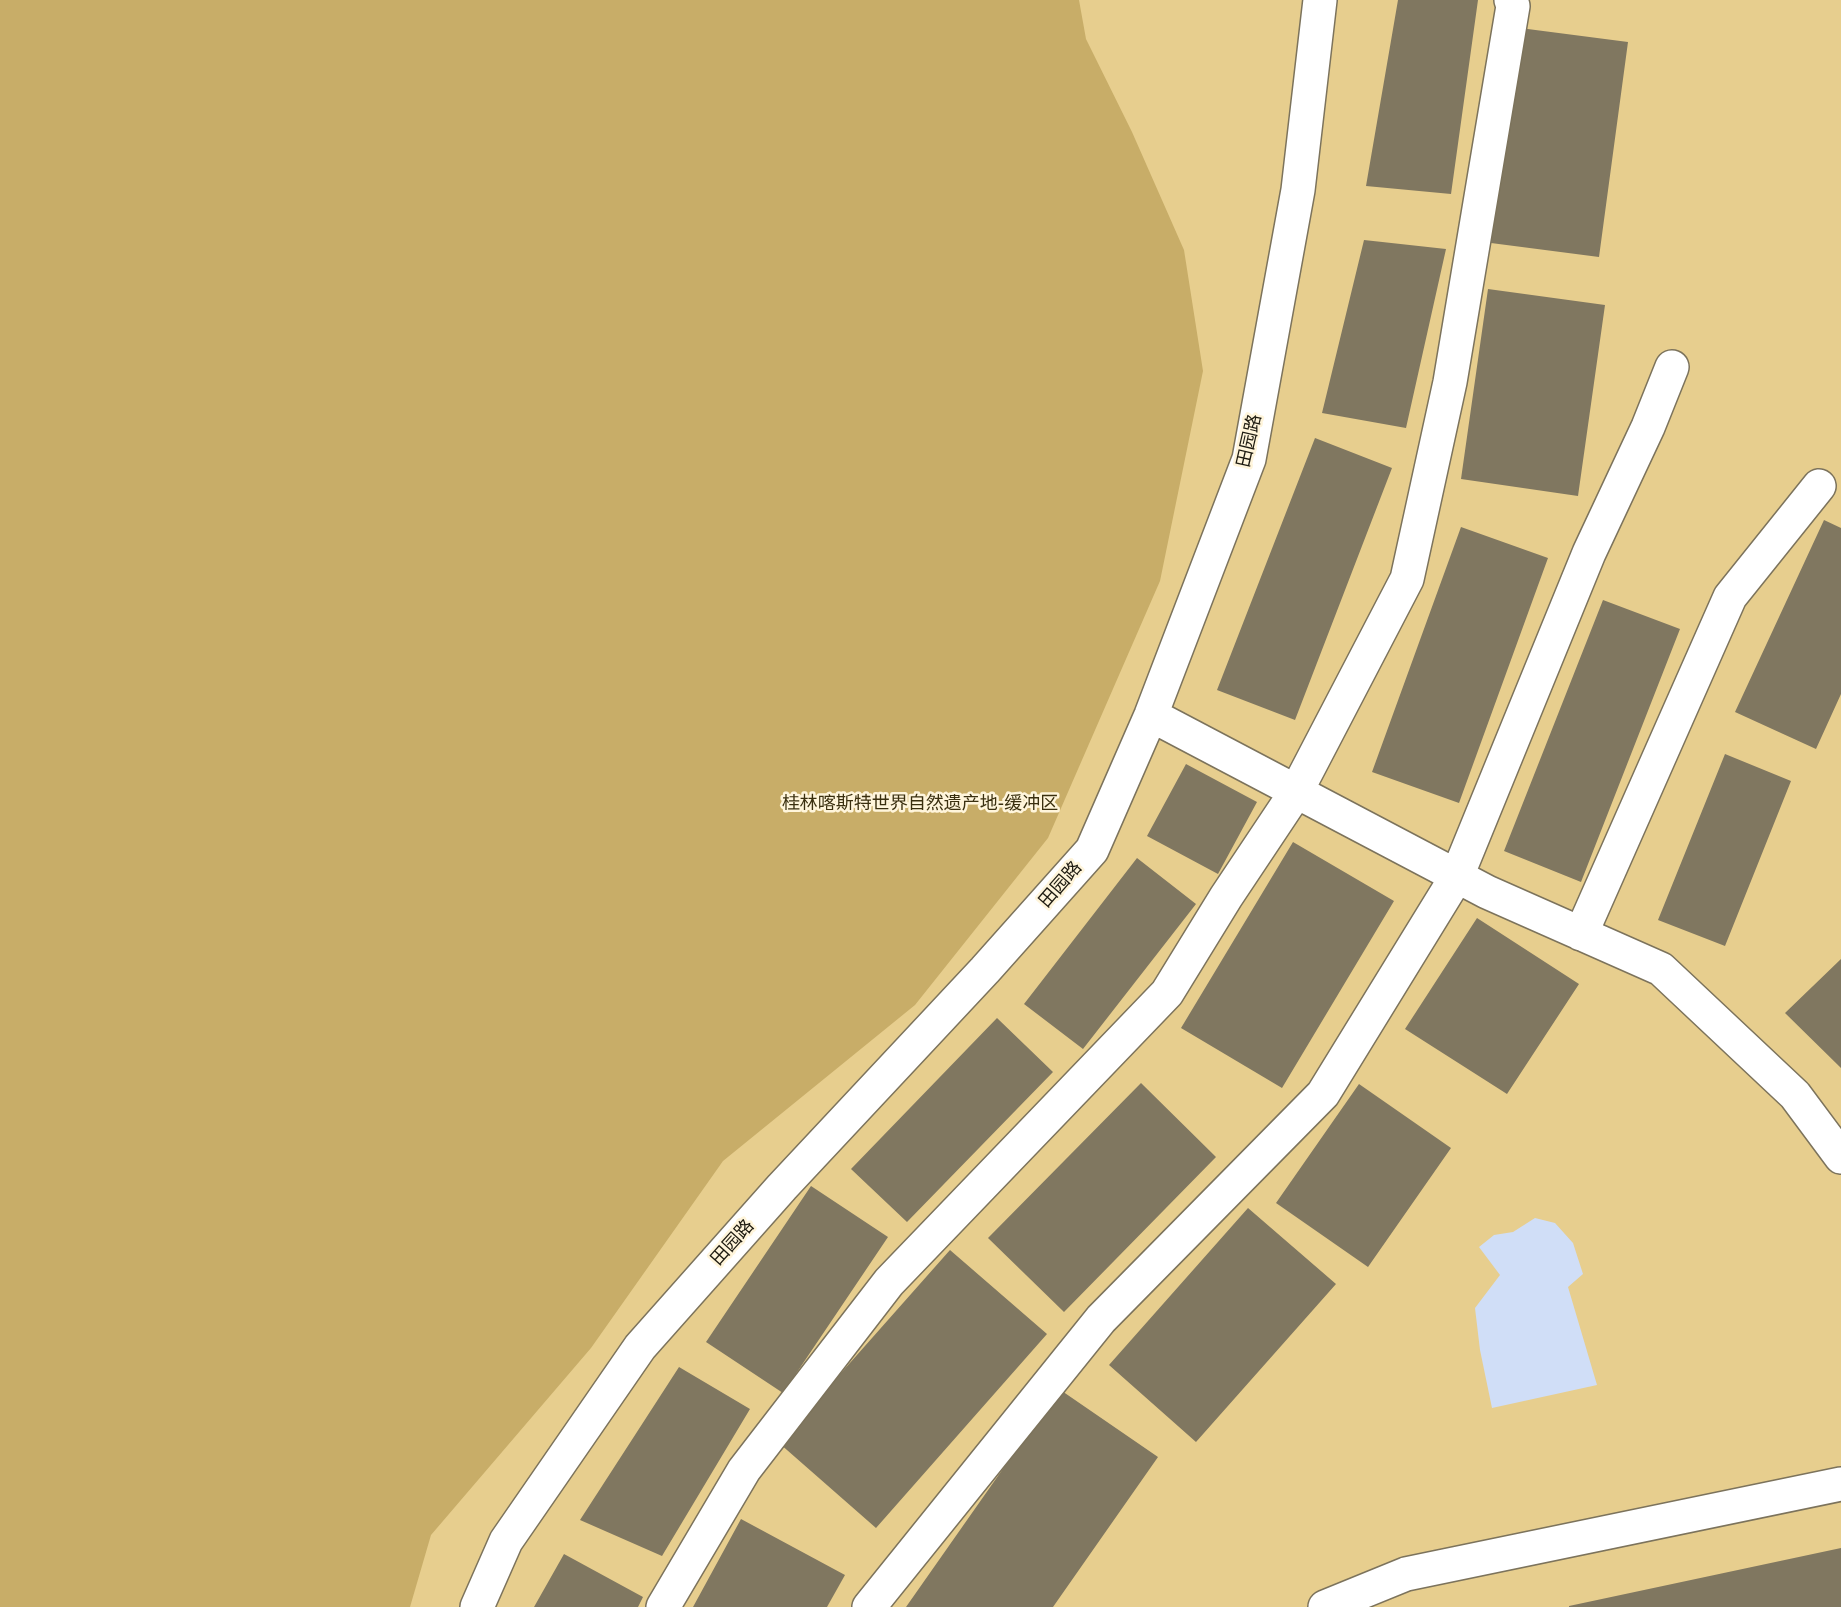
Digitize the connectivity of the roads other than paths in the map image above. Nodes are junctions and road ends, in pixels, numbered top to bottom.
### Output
1 (1320, 0) edge
2 (1511, 0) edge
3 (1672, 368) dead end
4 (1819, 486) dead end
5 (1151, 715) junction
6 (1296, 792) junction
7 (1457, 876) junction
8 (1581, 934) junction
9 (1841, 1158) edge
10 (1841, 1484) edge
11 (477, 1607) edge
12 (663, 1607) edge
13 (869, 1607) edge
14 (1325, 1607) edge

1 - 5 street, 田园路
2 - 6 street
3 - 7 street
4 - 8 street
5 - 6 street
5 - 11 street, 田园路
6 - 7 street
6 - 12 street
7 - 8 street
7 - 13 street
8 - 9 street
10 - 14 street

